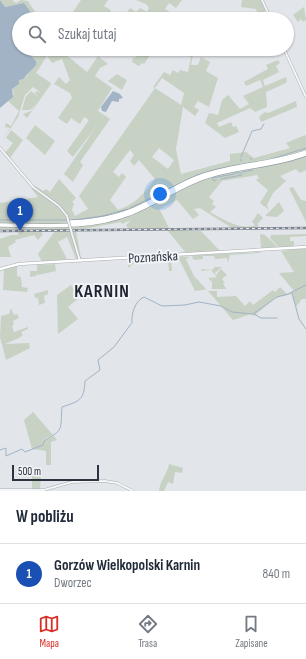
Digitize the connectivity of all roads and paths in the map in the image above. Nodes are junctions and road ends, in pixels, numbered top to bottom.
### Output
1 (262, 0) edge
2 (268, 12) edge
3 (287, 56) edge
4 (306, 97) edge
5 (0, 148) edge
6 (306, 153) edge
7 (0, 224) edge
8 (306, 247) edge
9 (80, 261) junction
10 (0, 269) edge
11 (0, 490) edge
12 (133, 491) edge

1 - 2 street
3 - 4 street
5 - 9 street, bridge
6 - 7 highway
8 - 9 main road, Poznańska
9 - 10 main road, Poznańska
11 - 12 street

